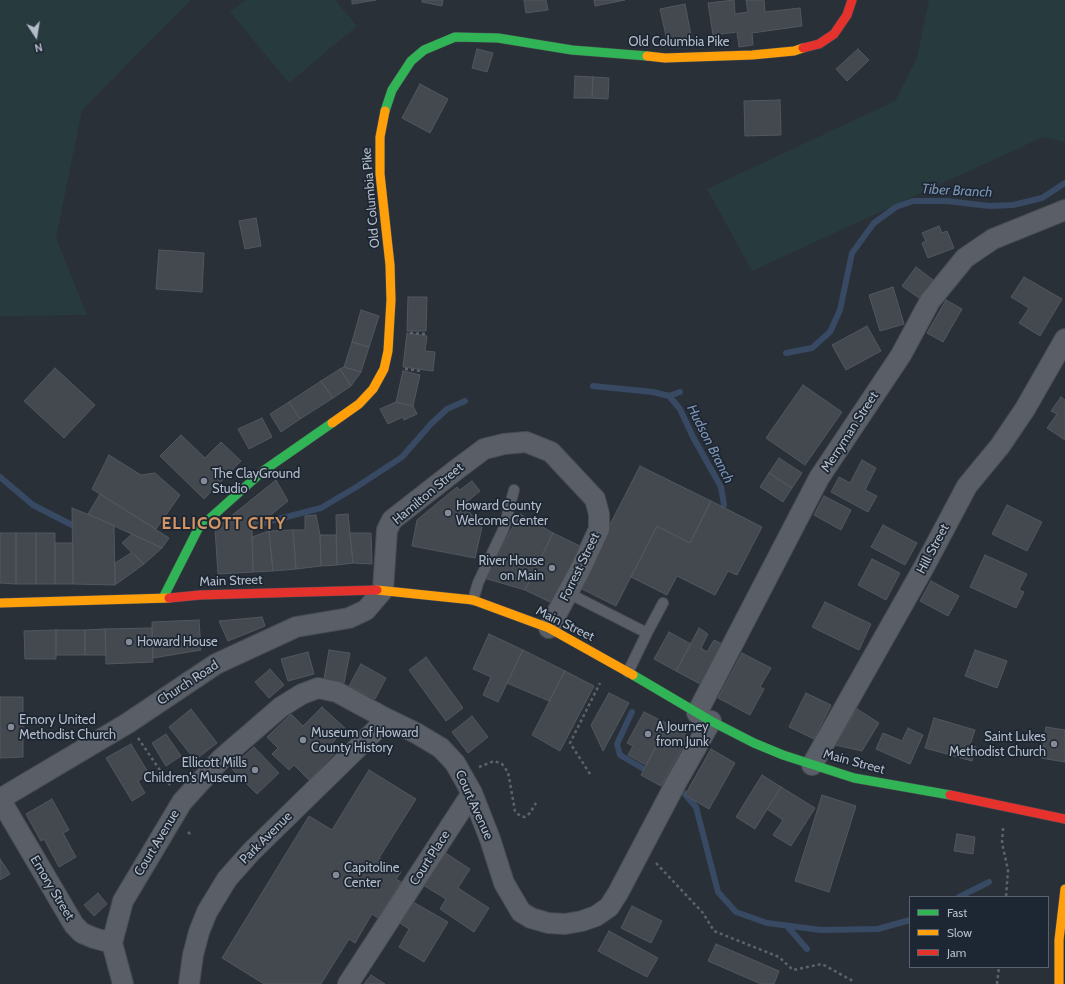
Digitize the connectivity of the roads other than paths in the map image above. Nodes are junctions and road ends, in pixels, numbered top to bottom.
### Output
1 (852, 0) edge
2 (1065, 210) edge
3 (1065, 339) edge
4 (526, 442) joint
5 (514, 490) dead end
6 (383, 590) junction
7 (568, 593) junction
8 (163, 598) junction
9 (473, 600) junction
10 (0, 603) edge
11 (662, 603) dead end
12 (549, 628) junction
13 (646, 633) junction
14 (628, 672) junction
15 (704, 717) junction
16 (387, 719) junction
17 (812, 765) junction
18 (472, 793) junction
19 (0, 799) edge
20 (1065, 819) edge
21 (1065, 889) edge
22 (112, 943) junction
23 (123, 984) edge
24 (189, 984) edge
25 (348, 984) edge
26 (1058, 984) edge

1 - 8 main road, Old Columbia Pike
2 - 15 street, Merryman Street
3 - 17 street, Hill Street
4 - 6 street, Hamilton Street
4 - 7 street, Forrest Street
5 - 9 lane
6 - 8 main road, Main Street
6 - 9 main road, Main Street
6 - 19 street, Church Road
7 - 12 street, Forrest Street
7 - 13 lane
8 - 10 main road, Main Street
9 - 12 main road, Main Street
11 - 13 lane
12 - 14 main road, Main Street
13 - 14 lane
14 - 15 main road, Main Street
15 - 17 main road, Main Street
15 - 18 street, Court Avenue
16 - 18 street, Court Avenue
16 - 22 street, Court Avenue
16 - 24 street, Park Avenue
17 - 20 main road, Main Street
18 - 25 street, Court Place
19 - 22 street, Emory Street
21 - 26 main road
22 - 23 street

